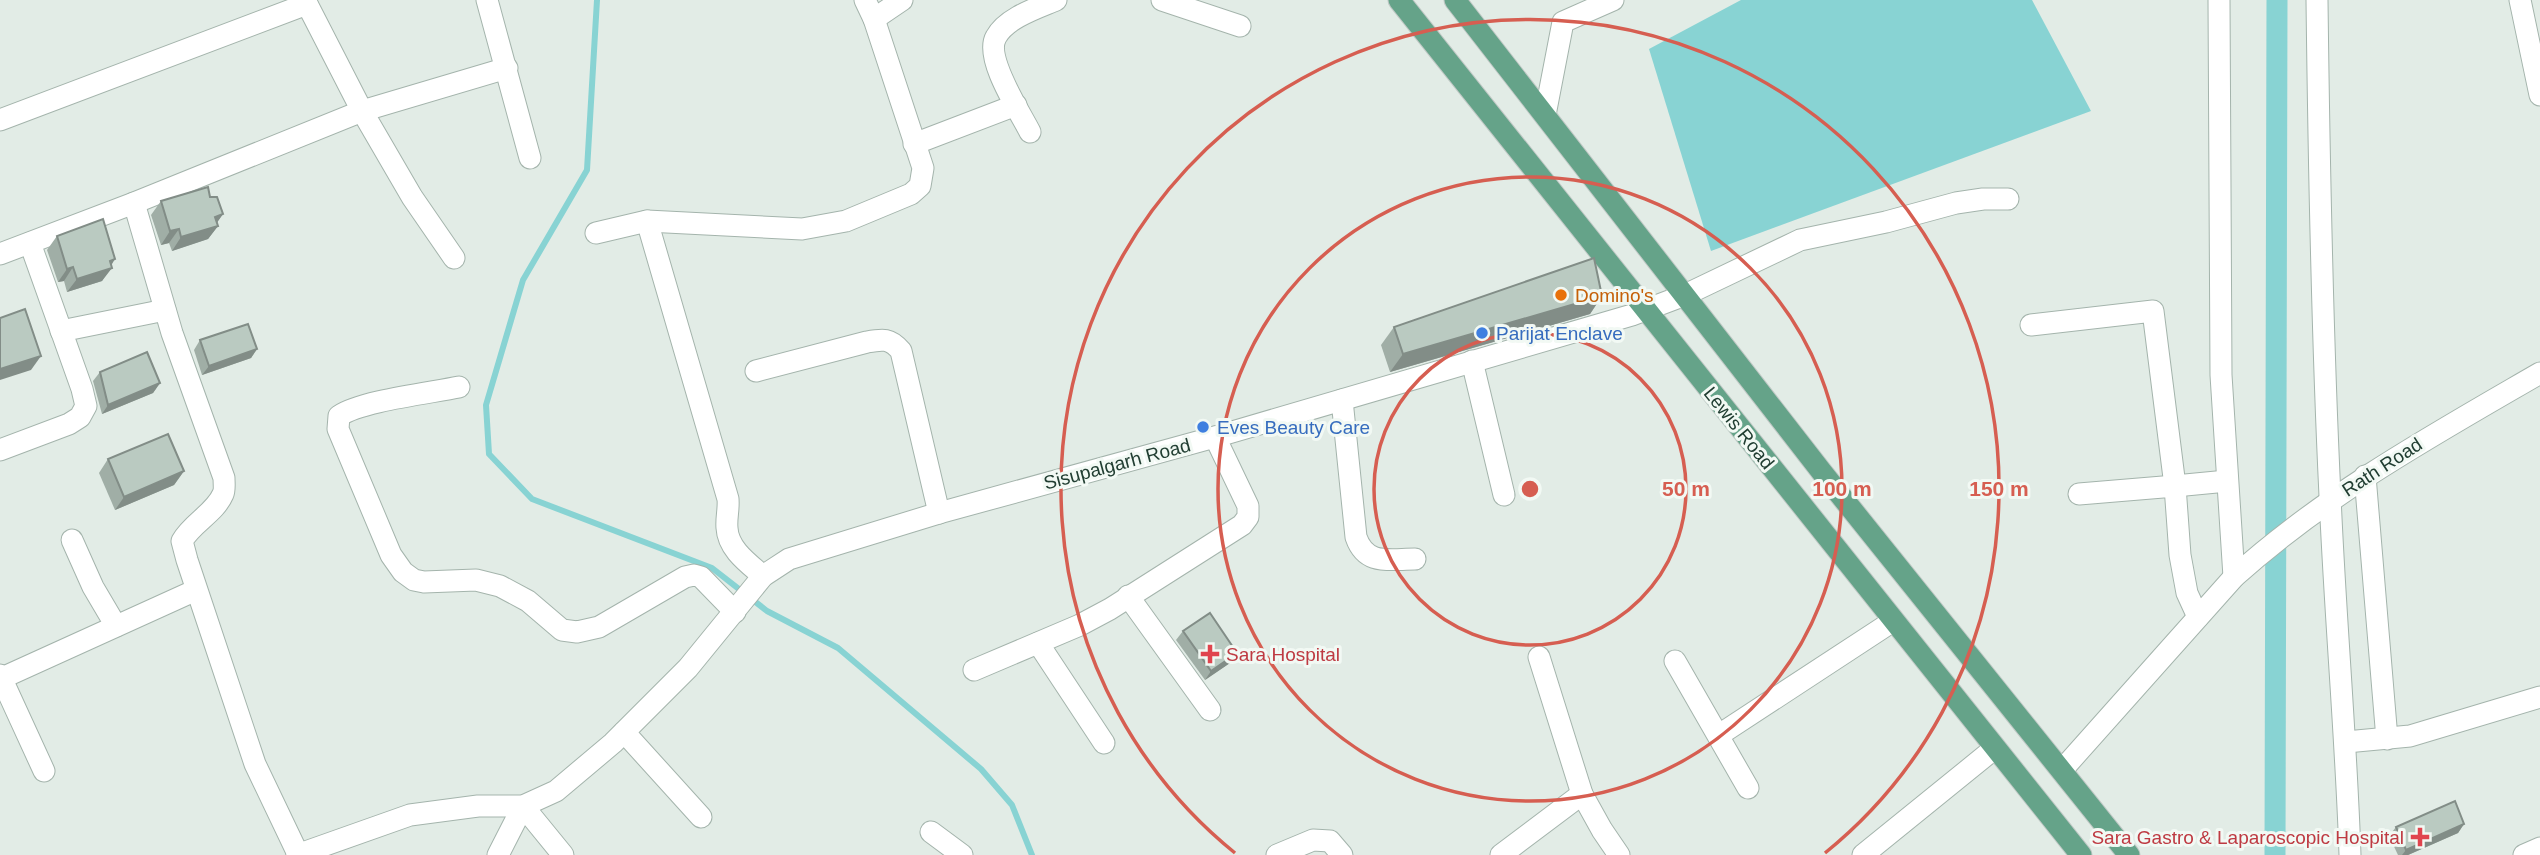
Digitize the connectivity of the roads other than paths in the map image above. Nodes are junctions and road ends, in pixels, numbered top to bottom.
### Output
1 (487, 0) edge
2 (902, 0) edge
3 (1056, 0) edge
4 (1162, 0) edge
5 (1399, 0) edge
6 (1455, 0) edge
7 (1569, 0) edge
8 (1613, 0) edge
9 (2219, 0) edge
10 (2317, 0) edge
11 (2520, 0) edge
12 (306, 2) edge
13 (869, 9) edge
14 (1563, 22) junction
15 (1240, 26) dead end
16 (507, 68) junction
17 (2540, 95) edge
18 (1016, 105) junction
19 (362, 111) junction
20 (1545, 116) junction
21 (0, 120) edge
22 (1030, 132) dead end
23 (914, 144) junction
24 (530, 158) dead end
25 (2008, 199) dead end
26 (134, 203) junction
27 (647, 221) junction
28 (596, 233) dead end
29 (30, 243) junction
30 (0, 254) edge
31 (454, 258) dead end
32 (1685, 295) junction
33 (165, 310) junction
34 (1645, 311) junction
35 (2031, 325) dead end
36 (61, 331) junction
37 (1472, 361) junction
38 (756, 370) dead end
39 (2540, 373) edge
40 (459, 387) dead end
41 (1342, 400) junction
42 (1215, 437) junction
43 (0, 450) edge
44 (2365, 476) junction
45 (2227, 481) junction
46 (2175, 486) junction
47 (2080, 494) dead end
48 (1504, 495) dead end
49 (2330, 501) junction
50 (939, 513) junction
51 (72, 540) dead end
52 (1415, 559) dead end
53 (2234, 577) junction
54 (760, 581) junction
55 (196, 590) junction
56 (1128, 596) junction
57 (738, 608) junction
58 (2198, 617) junction
59 (1892, 621) junction
60 (116, 626) junction
61 (1038, 643) junction
62 (1539, 657) dead end
63 (1675, 661) dead end
64 (974, 670) dead end
65 (1, 676) edge
66 (2540, 697) edge
67 (1210, 710) dead end
68 (624, 732) junction
69 (1719, 735) junction
70 (2387, 739) junction
71 (2346, 742) junction
72 (1104, 743) dead end
73 (1995, 748) junction
74 (2062, 770) junction
75 (44, 771) dead end
76 (1748, 788) dead end
77 (1582, 794) junction
78 (2033, 795) junction
79 (523, 806) junction
80 (701, 817) dead end
81 (931, 832) dead end
82 (2540, 848) edge
83 (297, 855) edge
84 (498, 855) edge
85 (563, 855) edge
86 (962, 855) edge
87 (1277, 855) edge
88 (1342, 855) edge
89 (1501, 855) edge
90 (1619, 855) edge
91 (1863, 855) edge
92 (2081, 855) edge
93 (2129, 855) edge
94 (2350, 855) edge
95 (2524, 855) edge

1 - 16 street
2 - 13 street
3 - 18 street
4 - 15 street
5 - 34 main road, Lewis Road
6 - 20 main road, Lewis Road
7 - 14 street
8 - 14 street
9 - 45 street
10 - 49 street
11 - 17 street
12 - 19 street
12 - 21 street
13 - 23 street
14 - 20 street
16 - 19 street
16 - 24 street
18 - 22 street
18 - 23 street
19 - 26 street
19 - 31 street
20 - 32 main road, Lewis Road
23 - 27 street
25 - 32 street, Sisupalgarh Road
26 - 29 street
26 - 33 street
27 - 28 street
27 - 54 street
29 - 30 street
29 - 36 street
32 - 34 street, Sisupalgarh Road
32 - 74 main road, Lewis Road
33 - 36 street
33 - 55 street
34 - 37 street, Sisupalgarh Road
34 - 59 main road, Lewis Road
35 - 46 street
36 - 43 street
37 - 41 street, Sisupalgarh Road
37 - 48 street
38 - 50 street
39 - 44 street, Rath Road
40 - 57 street
41 - 42 street, Sisupalgarh Road
41 - 52 street
42 - 50 street, Sisupalgarh Road
42 - 56 street
44 - 49 street, Rath Road
44 - 70 street
45 - 46 street
45 - 53 street
46 - 47 street
46 - 58 street
49 - 53 street, Rath Road
49 - 71 street
50 - 54 street, Sisupalgarh Road
51 - 60 street
53 - 58 street, Rath Road
54 - 57 street, Sisupalgarh Road
55 - 60 street
55 - 83 street
56 - 61 street
56 - 67 street
57 - 68 street, Sisupalgarh Road
58 - 74 street, Rath Road
59 - 69 street
59 - 73 main road, Lewis Road
60 - 65 street
61 - 64 street
61 - 72 street
62 - 77 street
63 - 69 street
65 - 75 street
66 - 70 street
68 - 79 street, Sisupalgarh Road
68 - 80 street
69 - 76 street
70 - 71 street
71 - 94 street
73 - 78 main road, Lewis Road
73 - 91 street
74 - 78 main road
74 - 93 main road, Lewis Road
77 - 89 street
77 - 90 street
78 - 92 main road, Lewis Road
79 - 83 street
79 - 84 street
79 - 85 street
81 - 86 street
82 - 95 street
87 - 88 street

